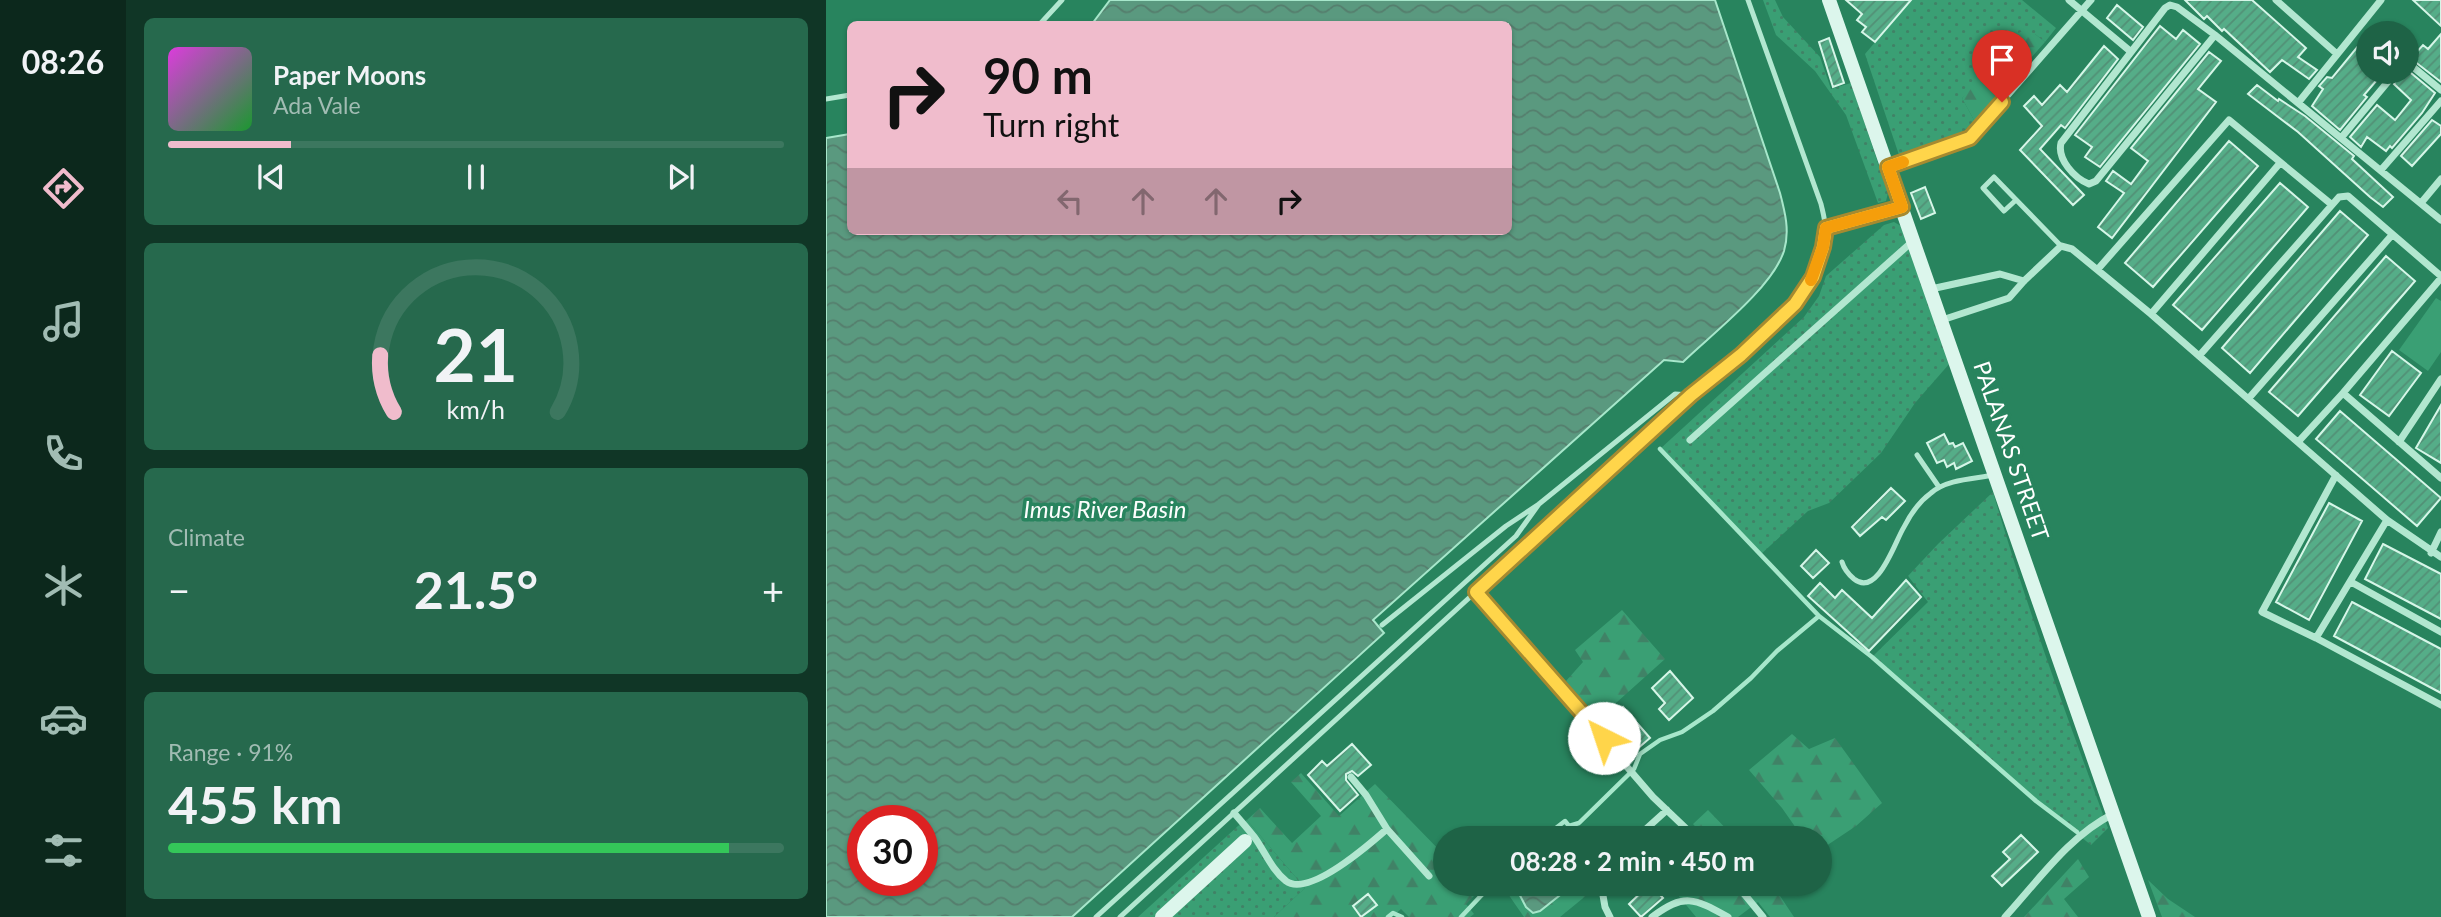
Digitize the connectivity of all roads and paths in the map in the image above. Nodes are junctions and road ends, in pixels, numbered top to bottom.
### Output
1 (1062, 0) edge
2 (1748, 0) edge
3 (1829, 0) edge
4 (2069, 0) edge
5 (2091, 0) edge
6 (2276, 0) edge
7 (2381, 0) edge
8 (2082, 10) junction
9 (1043, 21) edge
10 (2215, 35) junction
11 (2130, 51) junction
12 (2337, 54) junction
13 (2419, 72) edge
14 (2386, 84) edge
15 (2441, 90) edge
16 (847, 96) edge
17 (826, 99) edge
18 (2441, 101) edge
19 (2298, 103) junction
20 (2341, 138) junction
21 (2280, 163) junction
22 (1888, 167) junction
23 (2381, 170) junction
24 (2441, 179) edge
25 (2016, 200) junction
26 (2421, 203) junction
27 (2331, 204) junction
28 (1902, 207) junction
29 (2441, 220) edge
30 (1826, 228) junction
31 (2392, 235) junction
32 (1914, 240) junction
33 (2062, 246) junction
34 (2098, 269) junction
35 (2441, 277) edge
36 (2024, 281) junction
37 (1931, 289) junction
38 (2151, 314) junction
39 (1942, 320) junction
40 (2199, 356) junction
41 (2441, 379) edge
42 (2343, 393) junction
43 (1691, 395) junction
44 (2249, 398) junction
45 (1690, 440) dead end
46 (2299, 441) junction
47 (2399, 442) junction
48 (1917, 455) dead end
49 (1994, 475) junction
50 (2336, 475) junction
51 (2441, 478) edge
52 (1940, 487) junction
53 (1539, 504) junction
54 (2387, 520) junction
55 (2441, 532) edge
56 (2431, 552) junction
57 (2441, 557) edge
58 (1842, 562) dead end
59 (2351, 582) junction
60 (1476, 592) junction
61 (1382, 625) dead end
62 (2441, 632) edge
63 (2316, 638) junction
64 (2441, 705) edge
65 (1351, 777) dead end
66 (1667, 810) junction
67 (1234, 813) junction
68 (2113, 814) junction
69 (1649, 826) edge
70 (1684, 826) edge
71 (1387, 829) junction
72 (1245, 841) dead end
73 (1429, 876) dead end
74 (1603, 896) edge
75 (1746, 896) edge
76 (1096, 917) edge
77 (1120, 917) edge
78 (1162, 917) edge
79 (1610, 917) edge
80 (1652, 917) edge
81 (1728, 917) edge
82 (1763, 917) edge
83 (2005, 917) edge
84 (2149, 917) edge

1 - 9 lane
2 - 30 lane
3 - 22 main road, PALANAS STREET
4 - 8 street
5 - 8 street
6 - 12 street
7 - 12 street
8 - 11 street
8 - 22 street
10 - 11 street
10 - 11 street
10 - 19 street
12 - 19 street
13 - 15 street
14 - 20 street
16 - 17 lane
18 - 23 street
19 - 20 street
20 - 23 street
21 - 27 street
21 - 34 street
21 - 38 street
22 - 28 main road, PALANAS STREET
23 - 26 street
24 - 26 street
25 - 25 lane
25 - 33 lane
26 - 29 street
27 - 31 street
27 - 40 street
28 - 30 lane
28 - 32 main road, PALANAS STREET
30 - 43 lane
31 - 35 street
31 - 44 street
32 - 37 main road, PALANAS STREET
32 - 45 street
33 - 34 street
33 - 36 street
34 - 38 street
35 - 42 street
36 - 37 street
36 - 39 street
37 - 39 main road, PALANAS STREET
38 - 40 street
39 - 49 main road, PALANAS STREET
40 - 44 street
41 - 47 street
42 - 46 street
42 - 47 street
43 - 53 lane
43 - 60 lane
44 - 46 street
46 - 50 street
47 - 51 street
48 - 52 lane
49 - 52 lane
49 - 68 main road, PALANAS STREET
50 - 54 street
50 - 63 street
52 - 58 lane
53 - 61 lane
53 - 76 lane
54 - 56 street
54 - 59 street
55 - 56 street
56 - 57 street
59 - 62 street
59 - 63 street
60 - 66 street
60 - 67 lane
63 - 64 street
65 - 71 street
66 - 69 street
66 - 70 street
67 - 71 street
67 - 77 lane
68 - 83 street
68 - 84 main road, PALANAS STREET
71 - 73 street
72 - 78 main road
74 - 79 street
75 - 82 street
80 - 81 street

